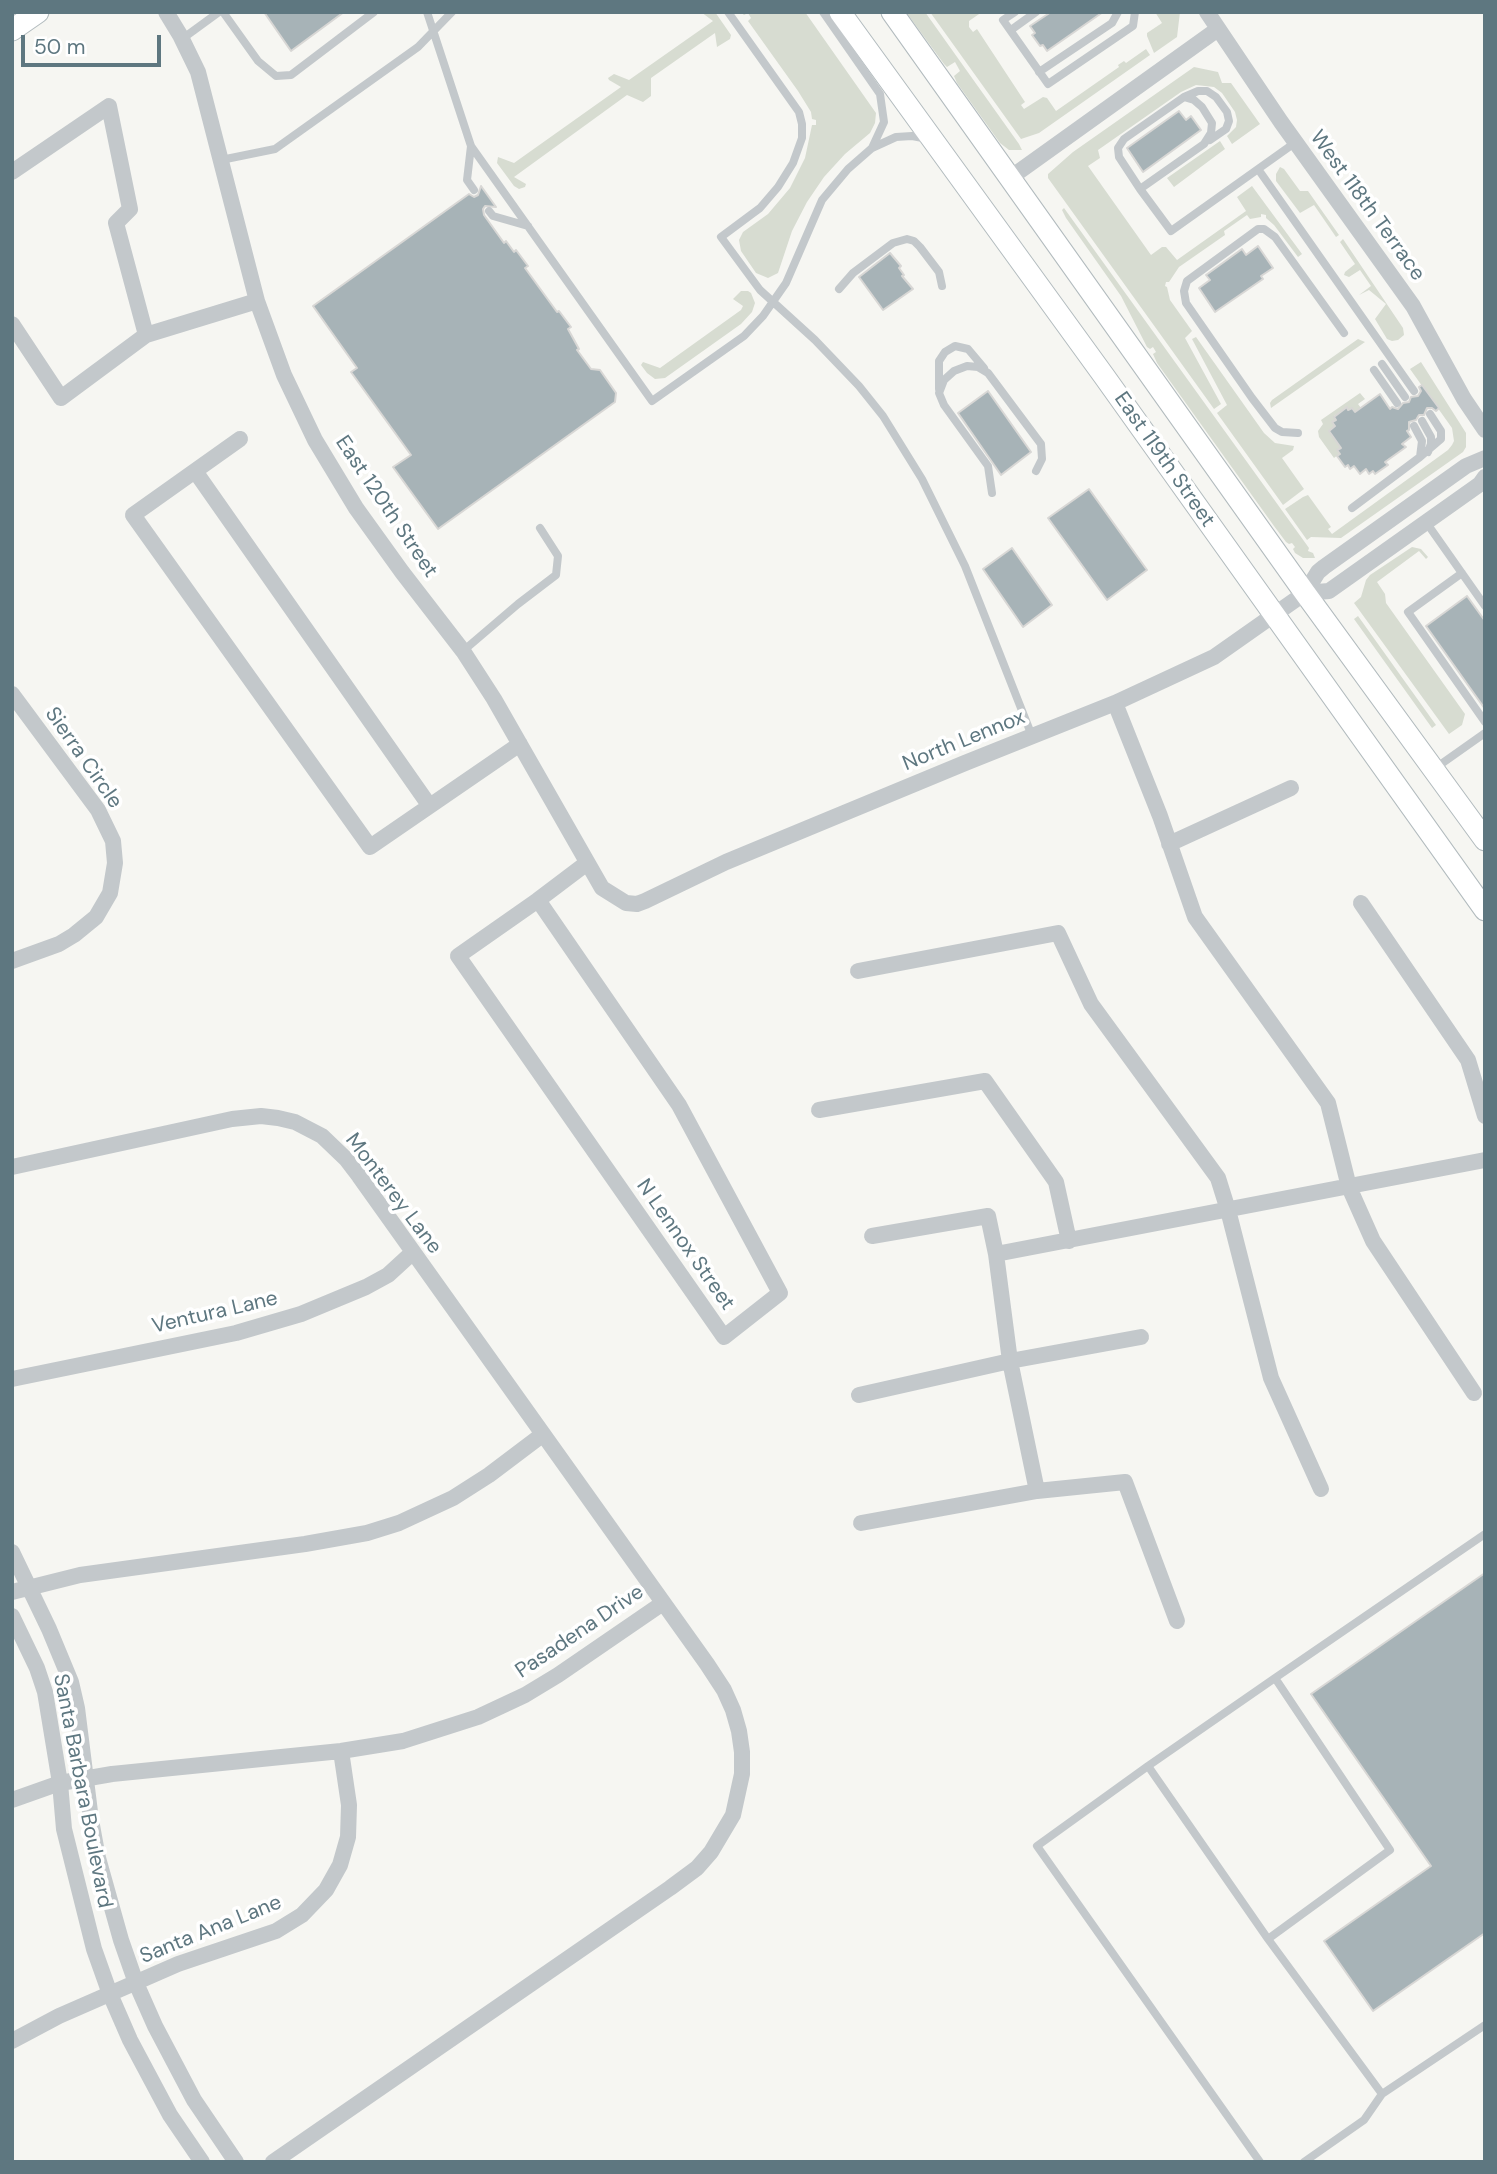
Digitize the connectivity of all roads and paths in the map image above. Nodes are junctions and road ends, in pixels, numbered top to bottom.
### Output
1 (38, 12) edge
2 (166, 12) edge
3 (221, 12) edge
4 (374, 12) edge
5 (426, 12) edge
6 (452, 12) edge
7 (728, 12) edge
8 (823, 12) edge
9 (840, 12) edge
10 (892, 12) edge
11 (1015, 12) edge
12 (1036, 12) edge
13 (1118, 12) edge
14 (1135, 12) edge
15 (1207, 12) edge
16 (1218, 29) junction
17 (12, 30) edge
18 (1011, 30) junction
19 (433, 31) junction
20 (182, 39) junction
21 (1040, 72) junction
22 (1184, 97) junction
23 (933, 140) junction
24 (1296, 142) junction
25 (1204, 144) junction
26 (471, 146) junction
27 (872, 148) junction
28 (220, 160) junction
29 (1258, 169) junction
30 (12, 172) edge
31 (1010, 178) junction
32 (1140, 189) junction
33 (474, 190) dead end
34 (489, 211) dead end
35 (528, 226) junction
36 (942, 286) dead end
37 (839, 289) dead end
38 (257, 301) junction
39 (773, 302) junction
40 (12, 324) edge
41 (1344, 334) dead end
42 (146, 335) junction
43 (1382, 364) dead end
44 (1374, 370) dead end
45 (988, 373) junction
46 (1414, 391) dead end
47 (939, 393) junction
48 (1430, 415) dead end
49 (1418, 424) dead end
50 (1485, 429) edge
51 (1298, 433) dead end
52 (240, 439) dead end
53 (1424, 454) junction
54 (1485, 458) edge
55 (195, 471) junction
56 (1036, 471) dead end
57 (1485, 477) edge
58 (992, 494) dead end
59 (1352, 508) dead end
60 (1426, 522) junction
61 (540, 528) dead end
62 (1462, 573) junction
63 (1305, 593) junction
64 (1485, 606) edge
65 (1273, 615) junction
66 (463, 651) junction
67 (12, 694) edge
68 (1115, 704) junction
69 (1485, 722) edge
70 (1485, 733) edge
71 (1032, 736) junction
72 (520, 744) junction
73 (1434, 769) junction
74 (1292, 788) dead end
75 (429, 805) junction
76 (1485, 840) edge
77 (1169, 844) junction
78 (587, 863) junction
79 (537, 900) junction
80 (626, 903) joint
81 (1361, 904) dead end
82 (1485, 910) edge
83 (12, 961) edge
84 (859, 971) dead end
85 (820, 1110) dead end
86 (1485, 1116) edge
87 (1485, 1160) edge
88 (12, 1167) edge
89 (1349, 1187) junction
90 (1228, 1210) junction
91 (872, 1236) dead end
92 (1069, 1241) junction
93 (412, 1253) junction
94 (996, 1254) junction
95 (1141, 1337) dead end
96 (1010, 1361) junction
97 (12, 1379) edge
98 (1474, 1393) dead end
99 (859, 1395) dead end
100 (542, 1435) junction
101 (1321, 1489) dead end
102 (1037, 1491) junction
103 (861, 1523) dead end
104 (1485, 1534) edge
105 (12, 1552) edge
106 (20, 1590) edge
107 (663, 1602) junction
108 (12, 1616) edge
109 (1177, 1621) dead end
110 (1275, 1678) junction
111 (341, 1751) junction
112 (1148, 1766) junction
113 (85, 1779) junction
114 (60, 1783) junction
115 (12, 1800) edge
116 (1268, 1939) junction
117 (136, 1983) junction
118 (110, 1994) junction
119 (1485, 2025) edge
120 (12, 2041) edge
121 (1382, 2094) junction
122 (202, 2162) edge
123 (236, 2162) edge
124 (273, 2162) edge
125 (1260, 2162) edge
126 (1304, 2162) edge

1 - 17 main road
2 - 20 street, East 120th Street
3 - 4 lane
3 - 20 lane
5 - 19 lane
6 - 19 lane
7 - 39 lane
8 - 27 lane
9 - 23 main road, East 119th Street
10 - 31 main road, East 119th Street
11 - 18 lane
12 - 18 lane
13 - 21 lane
14 - 21 lane
15 - 16 street, West 118th Terrace
16 - 24 street, West 118th Terrace
16 - 31 street
18 - 21 lane
19 - 26 lane
19 - 28 lane
20 - 28 street, East 120th Street
22 - 25 lane
22 - 25 lane
22 - 32 lane
23 - 27 lane
23 - 65 main road, East 119th Street
24 - 29 lane
24 - 50 street, West 118th Terrace
25 - 32 lane
26 - 33 lane
26 - 35 lane
27 - 39 lane
28 - 38 street, East 120th Street
29 - 32 lane
29 - 46 lane
30 - 42 street
31 - 63 main road, East 119th Street
34 - 35 lane
35 - 39 lane
36 - 37 lane
38 - 42 street
38 - 66 street, East 120th Street
39 - 71 lane
40 - 42 street
41 - 51 lane
43 - 44 lane
45 - 47 lane
45 - 47 lane
45 - 56 lane
47 - 58 lane
48 - 53 lane
49 - 53 lane
52 - 55 street
53 - 59 lane
54 - 63 street
55 - 75 street
55 - 75 street
57 - 60 street
60 - 62 lane
60 - 63 street
61 - 66 lane
62 - 64 lane
62 - 69 lane
63 - 65 street, North Lennox
63 - 73 main road, East 119th Street
65 - 68 street, North Lennox
65 - 82 main road, East 119th Street
66 - 72 street, East 120th Street
67 - 83 street, Sierra Circle
68 - 71 street, North Lennox
68 - 77 street
70 - 73 lane
71 - 80 street, North Lennox
72 - 75 street
72 - 78 street, East 120th Street
73 - 76 main road, East 119th Street
74 - 77 street
77 - 89 street
78 - 79 street, N Lennox Street
78 - 80 street, East 120th Street
79 - 79 street, N Lennox Street
81 - 86 street
84 - 90 street
85 - 92 street
87 - 89 street
88 - 93 street, Monterey Lane
89 - 90 street
89 - 98 street
90 - 92 street
90 - 101 street
91 - 94 street
92 - 94 street
93 - 97 street, Ventura Lane
93 - 100 street, Monterey Lane
94 - 96 street
95 - 96 street
96 - 99 street
96 - 102 street
100 - 106 street
100 - 107 street, Monterey Lane
102 - 103 street
102 - 109 street
104 - 110 lane
105 - 106 street, Santa Barbara Boulevard
106 - 113 street, Santa Barbara Boulevard
107 - 111 street, Pasadena Drive
107 - 124 street, Pasadena Drive
108 - 114 street, Santa Barbara Boulevard
110 - 112 lane
110 - 116 lane
111 - 113 street, Pasadena Drive
111 - 117 street, Santa Ana Lane
112 - 116 lane
112 - 125 lane
113 - 114 street, Pasadena Drive
113 - 117 street, Santa Barbara Boulevard
114 - 115 street, Pasadena Drive
114 - 118 street, Santa Barbara Boulevard
116 - 121 lane
117 - 118 street, Santa Ana Lane
117 - 123 street, Santa Barbara Boulevard
118 - 120 street, Santa Ana Lane
118 - 122 street, Santa Barbara Boulevard
119 - 121 lane
121 - 126 lane

